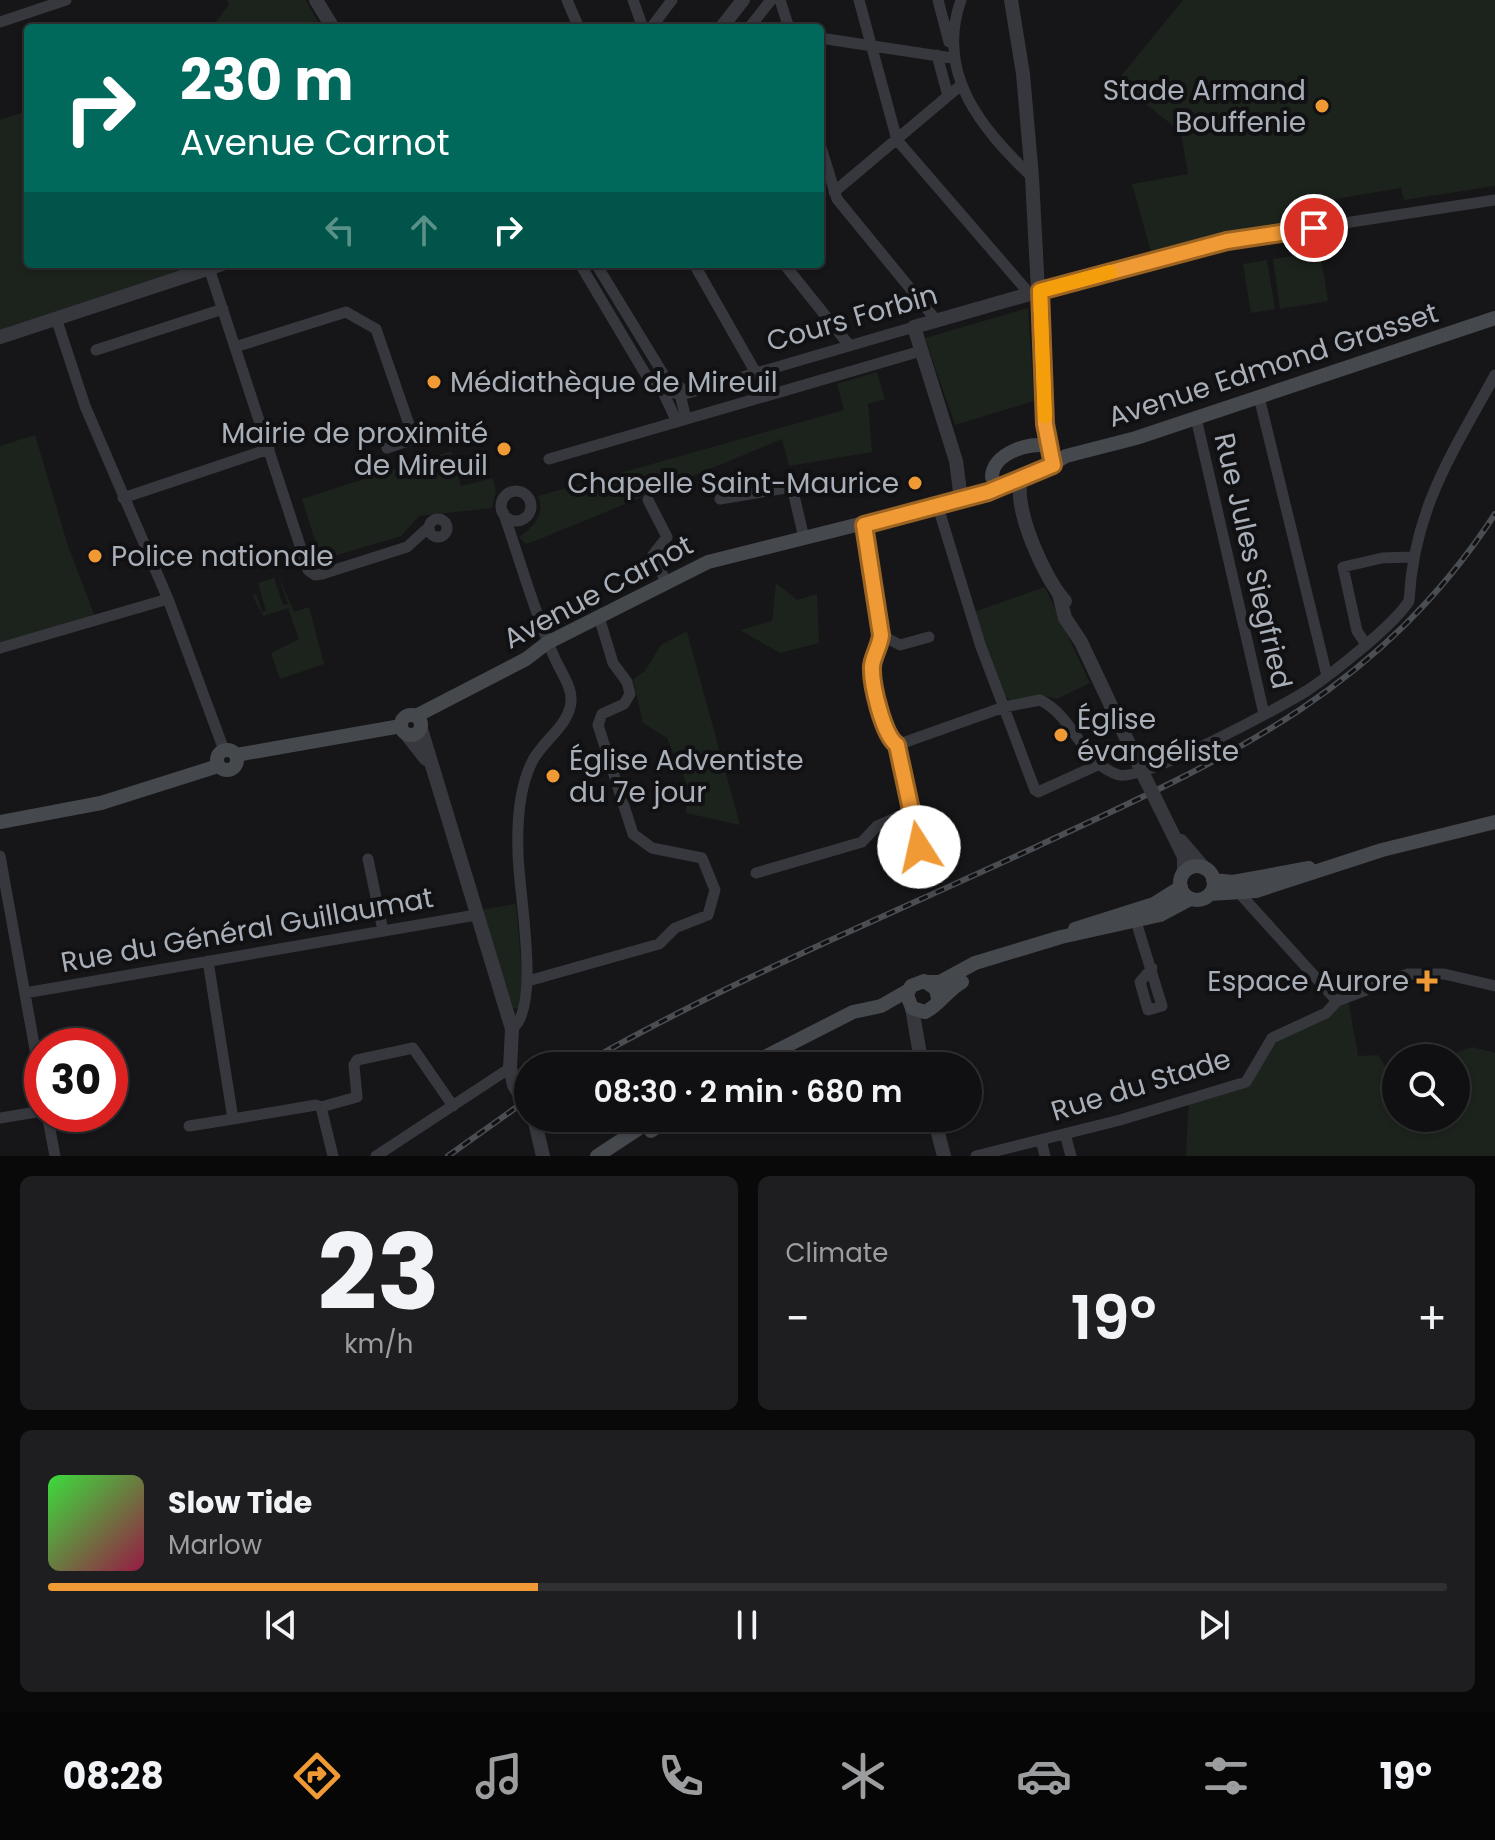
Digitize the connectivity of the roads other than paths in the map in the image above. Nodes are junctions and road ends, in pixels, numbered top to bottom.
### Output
1 (66, 0) edge
2 (316, 0) edge
3 (567, 0) edge
4 (633, 0) edge
5 (672, 0) edge
6 (743, 0) edge
7 (771, 0) edge
8 (780, 0) edge
9 (859, 0) edge
10 (938, 0) edge
11 (961, 0) edge
12 (1011, 0) edge
13 (956, 13) junction
14 (941, 14) junction
15 (0, 22) edge
16 (331, 24) edge
17 (577, 24) edge
18 (642, 24) edge
19 (654, 24) edge
20 (724, 24) edge
21 (752, 24) edge
22 (788, 24) edge
23 (824, 38) edge
24 (871, 44) junction
25 (952, 54) junction
26 (937, 55) junction
27 (961, 85) junction
28 (948, 96) junction
29 (897, 140) junction
30 (1029, 143) junction
31 (1008, 153) junction
32 (824, 158) edge
33 (1032, 177) junction
34 (834, 192) junction
35 (1495, 200) edge
36 (210, 268) edge
37 (216, 268) edge
38 (582, 268) edge
39 (598, 268) edge
40 (696, 268) edge
41 (787, 268) edge
42 (1034, 292) junction
43 (223, 309) junction
44 (56, 318) junction
45 (1495, 318) edge
46 (936, 320) junction
47 (914, 327) junction
48 (0, 337) edge
49 (849, 345) junction
50 (235, 347) junction
51 (96, 350) dead end
52 (921, 351) junction
53 (756, 373) junction
54 (1495, 375) edge
55 (662, 390) junction
56 (684, 394) junction
57 (1259, 397) junction
58 (1196, 418) junction
59 (682, 420) junction
60 (387, 448) dead end
61 (269, 449) junction
62 (1051, 452) junction
63 (549, 459) dead end
64 (1021, 480) junction
65 (997, 481) junction
66 (967, 497) junction
67 (123, 498) junction
68 (720, 499) dead end
69 (648, 500) dead end
70 (938, 507) junction
71 (1020, 508) junction
72 (503, 512) dead end
73 (864, 525) junction
74 (429, 527) dead end
75 (804, 538) junction
76 (1411, 557) junction
77 (666, 582) junction
78 (168, 599) junction
79 (599, 617) junction
80 (881, 635) junction
81 (929, 637) dead end
82 (547, 643) junction
83 (1365, 643) junction
84 (0, 648) edge
85 (1327, 676) junction
86 (1004, 707) junction
87 (1264, 714) junction
88 (413, 726) junction
89 (897, 745) junction
90 (230, 753) junction
91 (1100, 764) junction
92 (1144, 776) junction
93 (913, 810) junction
94 (0, 822) edge
95 (1495, 822) edge
96 (1176, 835) junction
97 (0, 856) edge
98 (368, 859) dead end
99 (920, 866) dead end
100 (1325, 867) junction
101 (756, 873) dead end
102 (1209, 880) junction
103 (1185, 886) junction
104 (1241, 895) junction
105 (476, 915) junction
106 (1135, 916) junction
107 (383, 931) junction
108 (1022, 950) junction
109 (208, 961) junction
110 (1152, 968) dead end
111 (528, 981) junction
112 (928, 982) junction
113 (1495, 986) edge
114 (25, 993) junction
115 (938, 999) junction
116 (1337, 1001) junction
117 (914, 1004) junction
118 (31, 1028) edge
119 (512, 1029) junction
120 (774, 1052) edge
121 (795, 1052) edge
122 (920, 1052) edge
123 (510, 1068) junction
124 (514, 1085) edge
125 (453, 1106) junction
126 (321, 1107) junction
127 (24, 1114) edge
128 (0, 1118) edge
129 (233, 1119) junction
130 (189, 1126) dead end
131 (50, 1132) edge
132 (537, 1132) edge
133 (634, 1132) edge
134 (650, 1132) edge
135 (938, 1132) edge
136 (1065, 1134) junction
137 (1041, 1140) junction
138 (55, 1156) edge
139 (333, 1156) edge
140 (376, 1156) edge
141 (543, 1156) edge
142 (597, 1156) edge
143 (614, 1156) edge
144 (944, 1156) edge
145 (976, 1156) edge
146 (1045, 1156) edge
147 (1071, 1156) edge

1 - 15 street
2 - 16 street
3 - 17 street
4 - 18 street
5 - 19 street
6 - 20 street
7 - 21 street
8 - 22 street
9 - 24 street
10 - 14 street
11 - 13 street
12 - 30 street
13 - 14 street
13 - 25 street
14 - 25 street
23 - 24 street
24 - 26 street
24 - 29 street
25 - 26 street
25 - 27 street
26 - 28 street
27 - 28 street
27 - 31 street
28 - 29 street
29 - 34 street
29 - 42 street
30 - 31 street
30 - 33 street
31 - 33 street
32 - 34 street
33 - 42 street
34 - 46 street
35 - 42 street
36 - 44 street
37 - 43 street
38 - 55 street
39 - 56 street
40 - 53 street
41 - 49 street
42 - 46 street, Cours Forbin
42 - 62 street
43 - 50 street
43 - 51 street
44 - 48 street
44 - 67 street
45 - 57 main road, Avenue Edmond Grasset
46 - 47 street, Cours Forbin
47 - 49 street, Cours Forbin
47 - 52 street
49 - 53 street, Cours Forbin
50 - 60 street
50 - 61 street
52 - 59 street
52 - 66 street
53 - 56 street, Cours Forbin
54 - 76 street
55 - 56 street
55 - 59 street
56 - 59 street
57 - 58 main road, Avenue Edmond Grasset
57 - 85 street
58 - 62 main road, Avenue Edmond Grasset
58 - 87 street, Rue Jules Siegfried
59 - 63 street
61 - 67 street
61 - 74 street
62 - 64 main road, Avenue Edmond Grasset
62 - 65 main road, Avenue Edmond Grasset
64 - 65 main road, Avenue Edmond Grasset
64 - 71 street
65 - 66 main road, Avenue Carnot
65 - 71 street
66 - 70 main road, Avenue Carnot
67 - 78 street
68 - 75 street
69 - 77 street
70 - 73 main road, Avenue Carnot
70 - 86 street
71 - 92 street
72 - 82 street
73 - 75 main road, Avenue Carnot
73 - 80 street
75 - 77 main road, Avenue Carnot
76 - 83 street
76 - 83 street
77 - 79 main road, Avenue Carnot
78 - 84 street
78 - 90 street
79 - 82 main road, Avenue Carnot
79 - 111 street
80 - 81 street
80 - 89 street
82 - 88 main road, Avenue Carnot
82 - 111 street
83 - 85 street
85 - 87 street
86 - 89 street
86 - 91 street
86 - 91 street
87 - 92 street
88 - 90 main road, Avenue Carnot
88 - 105 street
89 - 93 street
90 - 94 main road
91 - 92 street
92 - 96 street, bridge
93 - 99 street
93 - 101 street
95 - 100 main road
96 - 102 street
96 - 103 street
97 - 114 street
98 - 107 street
100 - 102 main road
100 - 104 main road
102 - 103 main road
102 - 103 main road
102 - 104 main road
103 - 106 main road
104 - 116 street
105 - 107 street, Rue du Général Guillaumat
105 - 119 street
106 - 108 main road
106 - 110 street
107 - 109 street, Rue du Général Guillaumat
108 - 112 main road
108 - 115 main road
109 - 114 street, Rue du Général Guillaumat
109 - 129 street
111 - 119 street
112 - 115 main road
112 - 117 main road
113 - 116 street, Rue du Stade
114 - 118 street
115 - 117 main road
116 - 136 street, Rue du Stade
117 - 120 main road
117 - 121 main road
117 - 122 street
119 - 123 street
123 - 124 street
123 - 125 street
125 - 126 street
125 - 140 street
126 - 129 street
126 - 139 street
127 - 128 street
129 - 130 street
131 - 138 street
132 - 141 street
133 - 142 main road
134 - 143 main road
135 - 144 street
136 - 137 street, Rue du Stade
136 - 147 street
137 - 145 street, Rue du Stade
137 - 146 street

